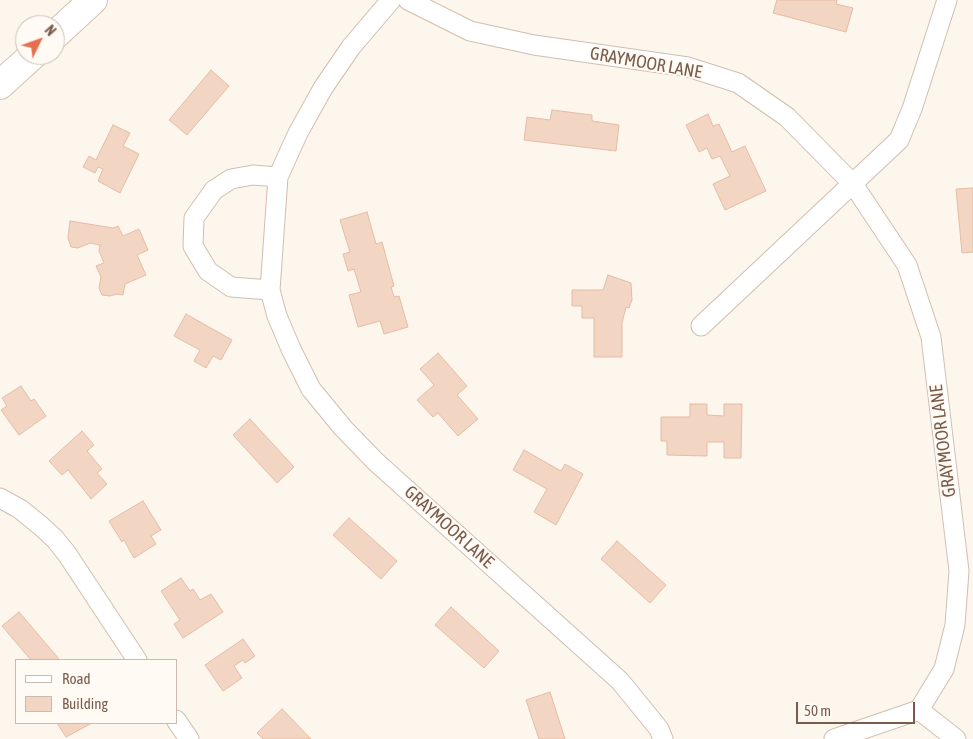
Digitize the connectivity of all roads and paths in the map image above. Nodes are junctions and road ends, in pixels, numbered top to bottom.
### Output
1 (93, 0) edge
2 (390, 0) edge
3 (408, 0) edge
4 (946, 0) edge
5 (65, 26) edge
6 (22, 65) edge
7 (0, 85) edge
8 (278, 177) junction
9 (853, 184) junction
10 (270, 290) junction
11 (701, 326) dead end
12 (0, 498) edge
13 (136, 659) edge
14 (919, 710) junction
15 (178, 723) edge
16 (189, 739) edge
17 (663, 739) edge
18 (834, 739) edge
19 (956, 739) edge

1 - 5 main road
2 - 8 street, GRAYMOOR LANE
3 - 9 street, GRAYMOOR LANE
4 - 9 street
6 - 7 main road
8 - 10 street, GRAYMOOR LANE
8 - 10 street
9 - 11 street
9 - 14 street, GRAYMOOR LANE
10 - 17 street, GRAYMOOR LANE
12 - 13 street
14 - 18 street
14 - 19 street
15 - 16 street

